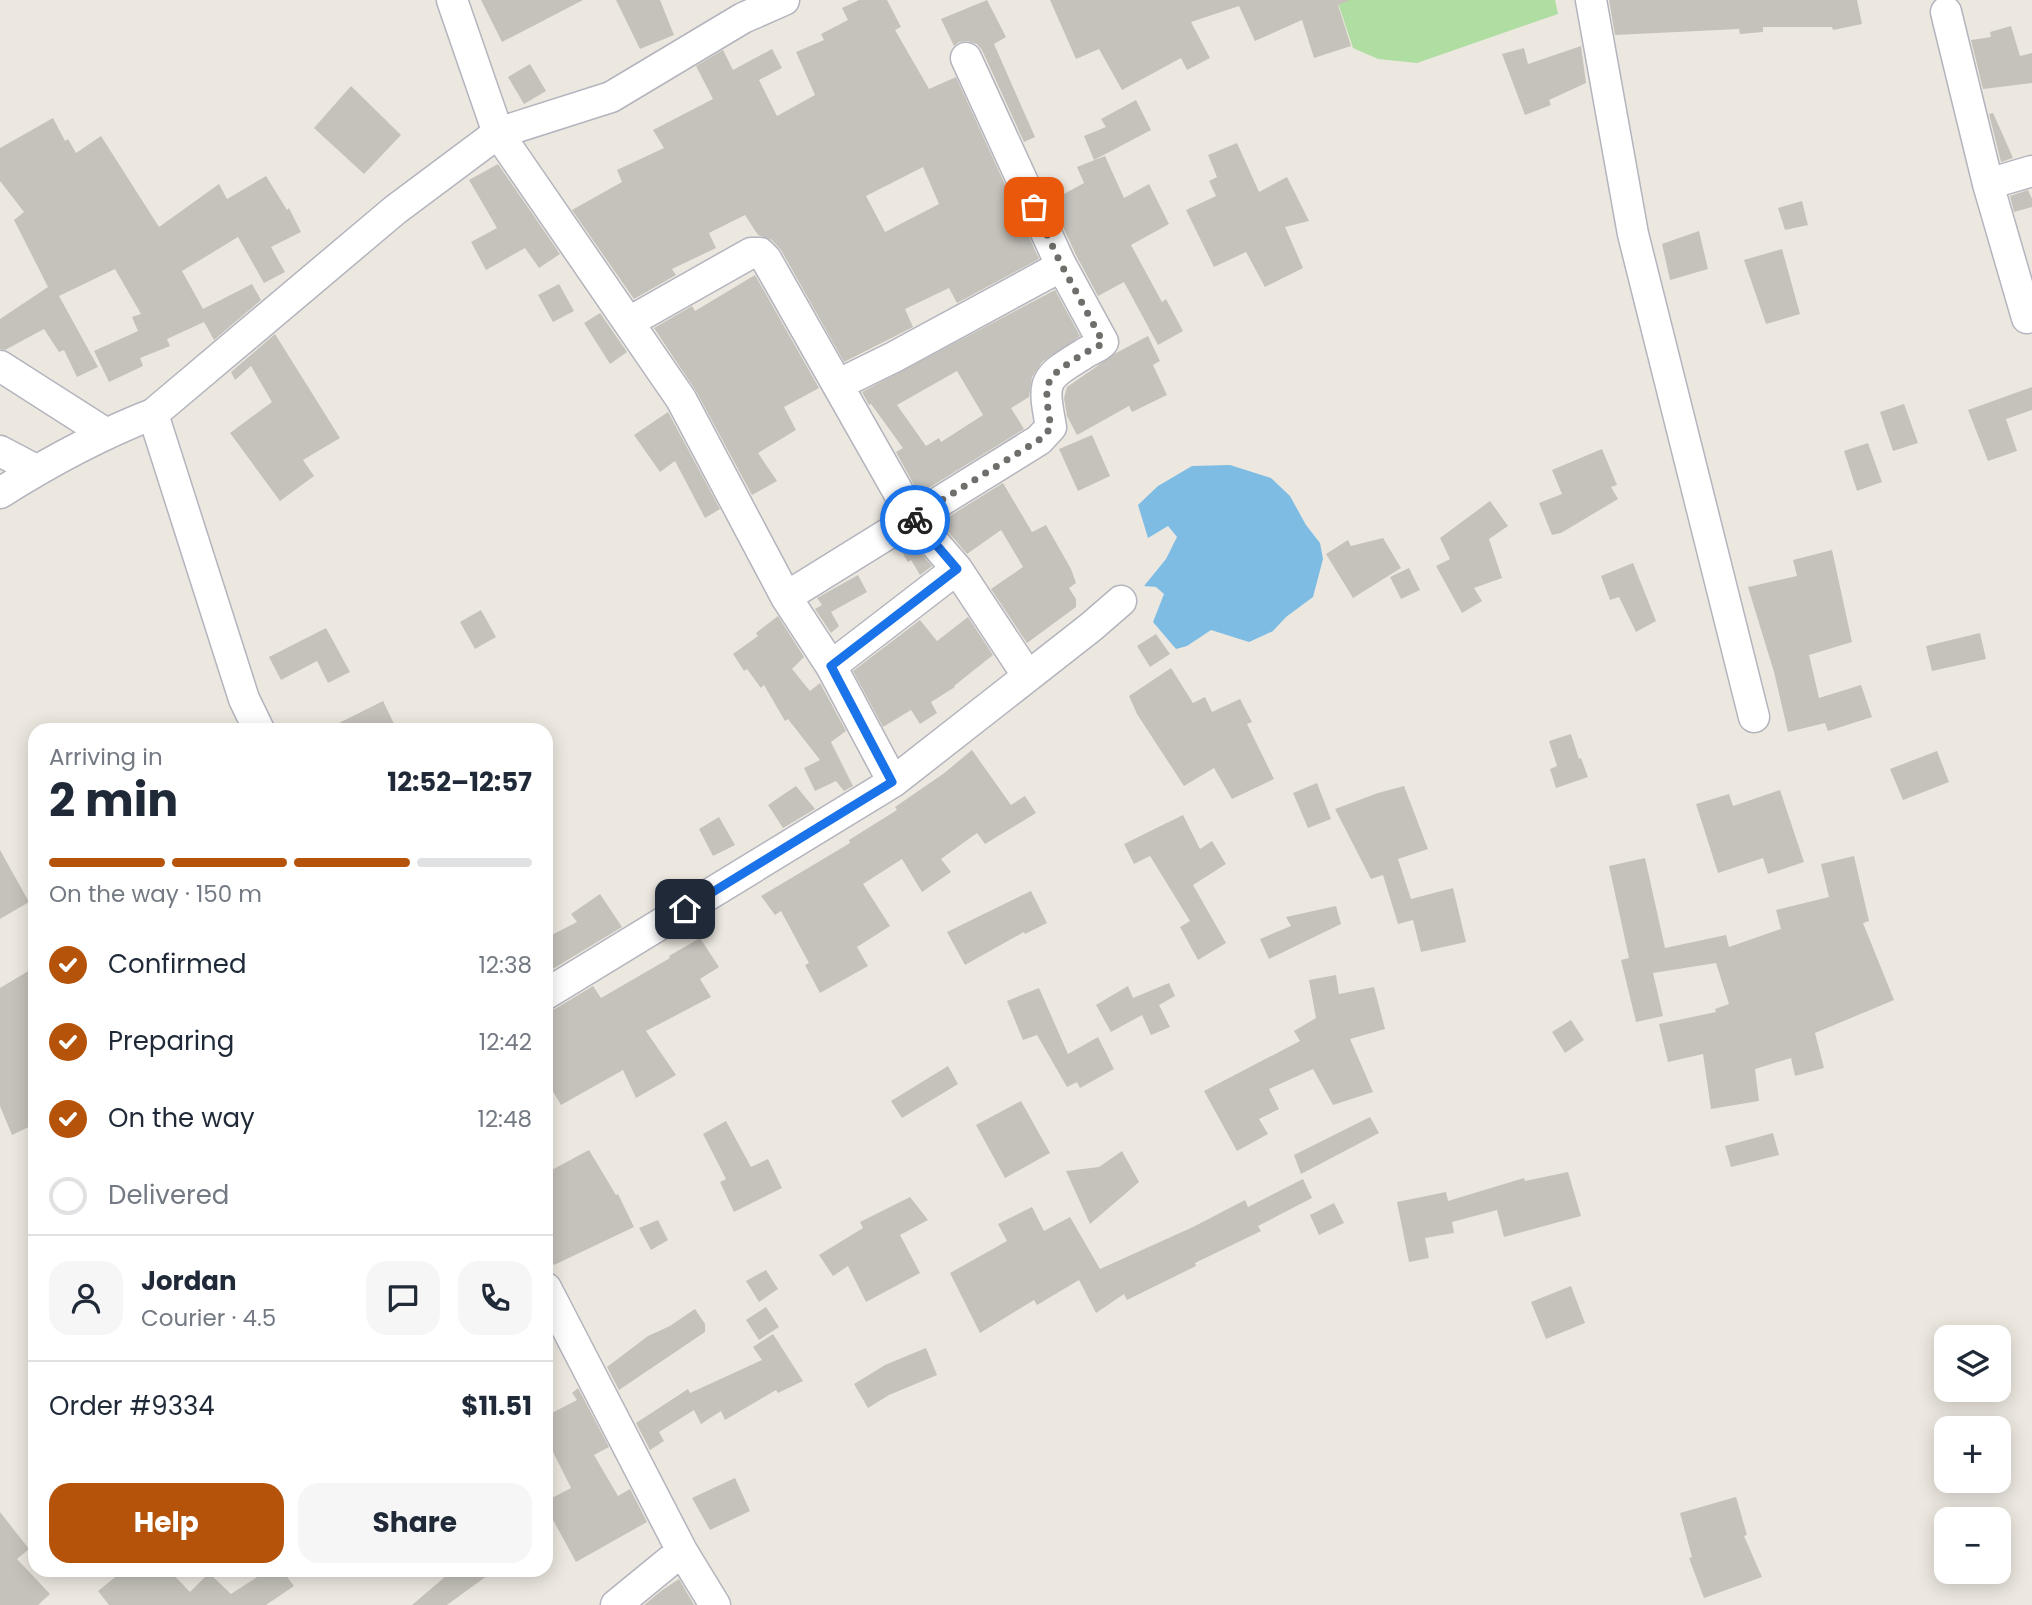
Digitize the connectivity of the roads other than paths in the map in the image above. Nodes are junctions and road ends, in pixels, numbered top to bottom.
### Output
1 (452, 0) edge
2 (784, 0) edge
3 (1591, 0) edge
4 (1946, 12) dead end
5 (966, 58) dead end
6 (498, 133) junction
7 (2032, 171) edge
8 (1988, 184) junction
9 (1060, 262) junction
10 (2027, 318) dead end
11 (629, 322) junction
12 (0, 366) edge
13 (839, 384) junction
14 (153, 414) junction
15 (105, 433) junction
16 (0, 451) edge
17 (36, 470) junction
18 (0, 493) edge
19 (913, 518) junction
20 (957, 569) junction
21 (786, 597) junction
22 (1121, 601) dead end
23 (831, 666) junction
24 (1027, 675) junction
25 (1755, 717) dead end
26 (256, 723) edge
27 (892, 782) junction
28 (553, 990) edge
29 (553, 1302) edge
30 (682, 1551) junction
31 (615, 1605) edge
32 (715, 1605) edge

1 - 6 street
2 - 6 street
3 - 25 street
4 - 8 street
5 - 9 street
6 - 11 street
6 - 14 street
7 - 8 street
8 - 10 street
9 - 13 street
9 - 19 street
11 - 13 street
11 - 21 street
12 - 15 street
13 - 19 street
14 - 15 street
14 - 26 street
15 - 17 street
16 - 17 street
17 - 18 street
19 - 20 street
19 - 21 street
20 - 23 street
20 - 24 street
21 - 23 street
22 - 24 street
23 - 27 street
24 - 27 street
27 - 28 street
29 - 30 street
30 - 31 street
30 - 32 street

